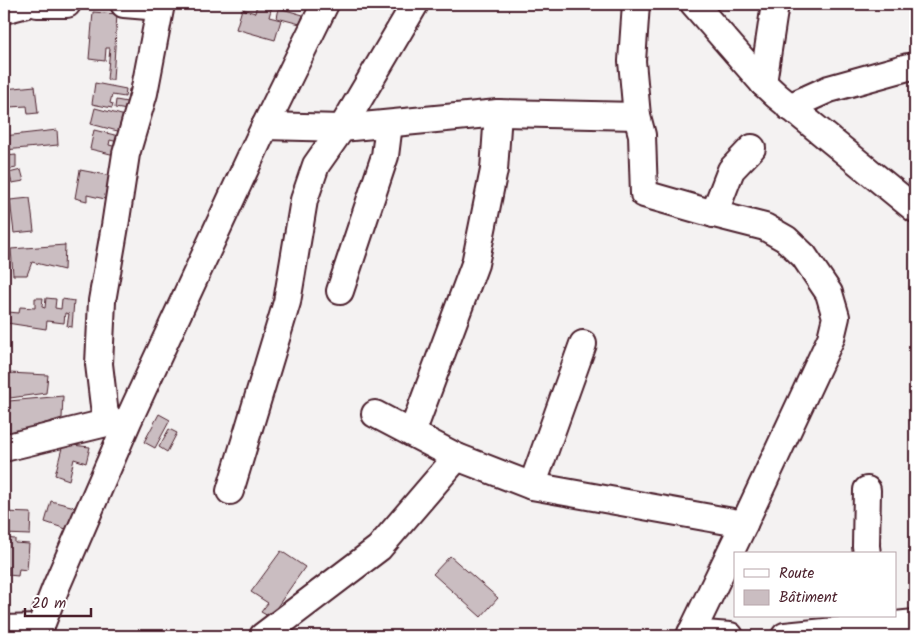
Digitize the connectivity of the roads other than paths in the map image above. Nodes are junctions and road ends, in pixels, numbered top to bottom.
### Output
1 (27, 4) edge
2 (37, 4) edge
3 (67, 4) edge
4 (124, 4) edge
5 (325, 4) edge
6 (415, 4) edge
7 (636, 4) edge
8 (694, 4) edge
9 (775, 4) edge
10 (160, 5) edge
11 (4, 10) edge
12 (915, 67) edge
13 (763, 83) junction
14 (789, 107) junction
15 (498, 113) junction
16 (637, 116) junction
17 (389, 124) junction
18 (265, 126) junction
19 (342, 128) junction
20 (752, 148) dead end
21 (915, 209) edge
22 (714, 214) junction
23 (340, 291) dead end
24 (583, 344) dead end
25 (375, 414) dead end
26 (117, 422) junction
27 (412, 433) junction
28 (4, 441) edge
29 (457, 457) junction
30 (532, 486) junction
31 (867, 490) dead end
32 (230, 491) dead end
33 (744, 524) junction
34 (867, 552) edge
35 (878, 622) edge
36 (915, 623) edge
37 (4, 629) edge
38 (39, 632) edge
39 (691, 635) edge
40 (263, 636) edge
41 (730, 636) edge
42 (785, 636) edge

1 - 11 street
2 - 3 street
4 - 10 street
5 - 18 street
6 - 19 street
7 - 16 street
8 - 13 street
9 - 13 street
10 - 26 street
12 - 14 street
13 - 14 street
14 - 21 street
15 - 16 street
15 - 17 street
15 - 27 street
16 - 22 street
17 - 19 street
17 - 23 street
18 - 19 street
18 - 26 street
19 - 32 street
20 - 22 street
22 - 33 street
24 - 30 street
25 - 27 street
26 - 28 street
26 - 38 street
27 - 29 street
29 - 30 street
29 - 40 street
30 - 33 street
31 - 34 street
33 - 39 street
35 - 36 street
35 - 42 street
37 - 38 street
39 - 41 street

